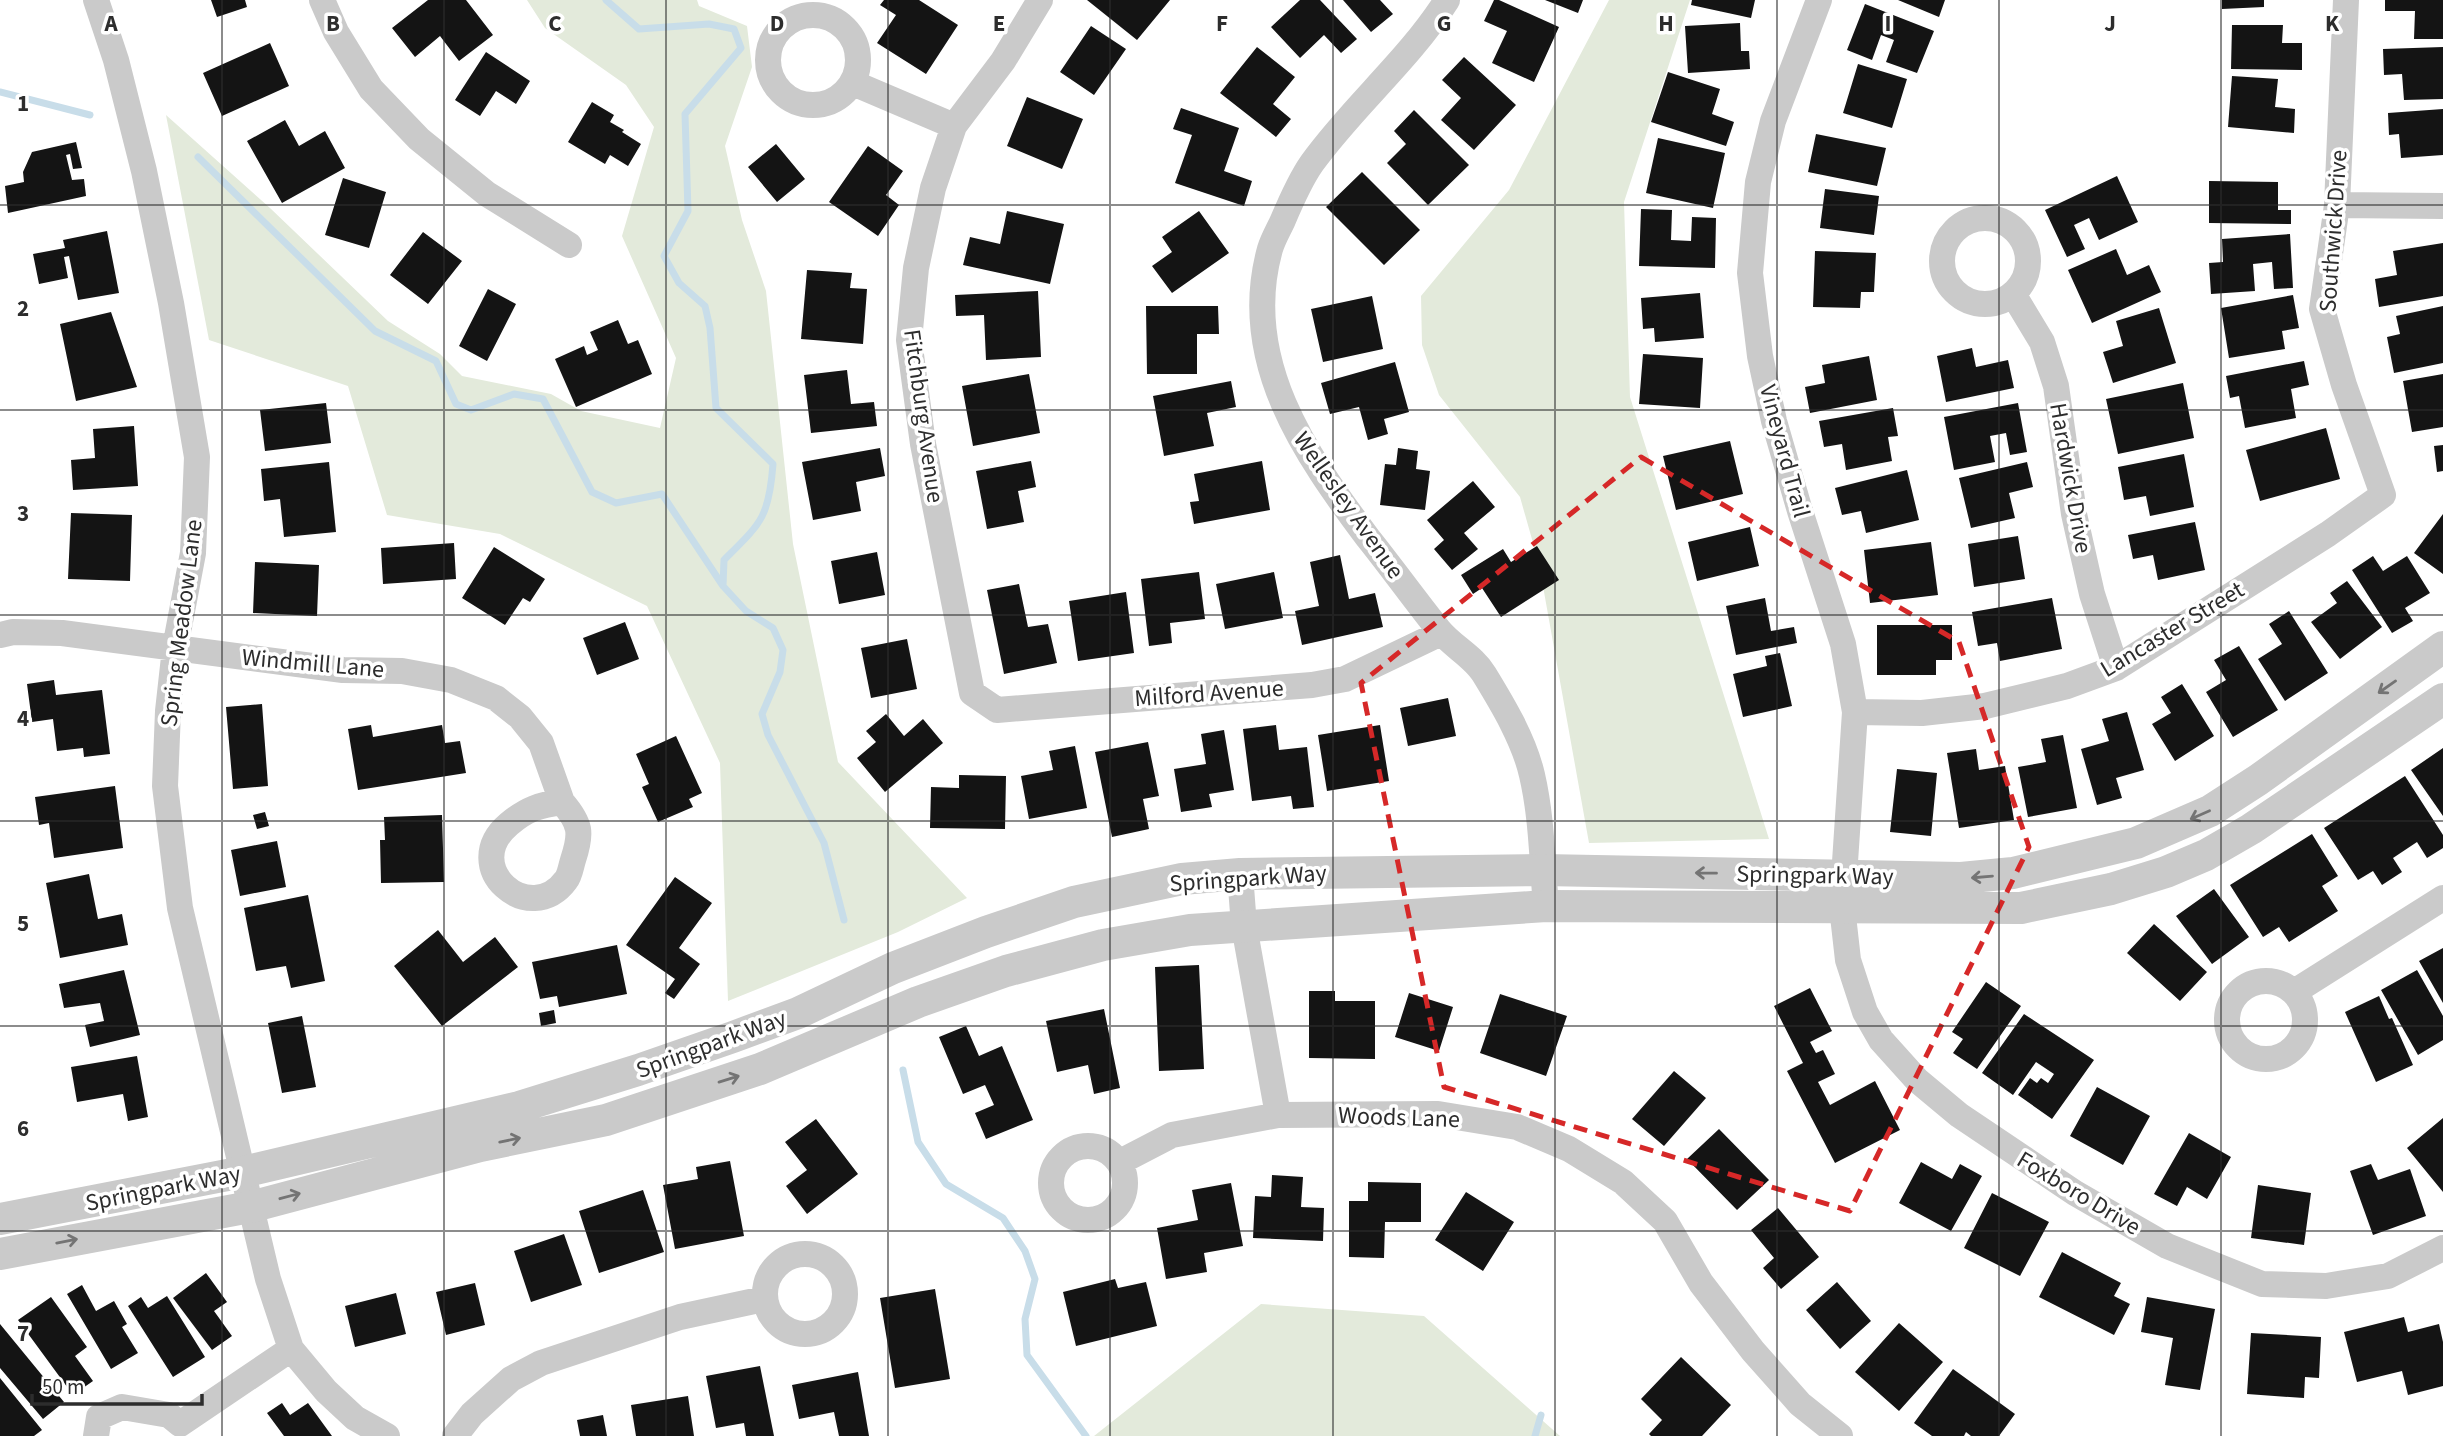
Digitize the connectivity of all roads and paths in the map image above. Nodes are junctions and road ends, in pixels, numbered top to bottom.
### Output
1 (96, 0) edge
2 (322, 0) edge
3 (1040, 0) edge
4 (1447, 0) edge
5 (1819, 0) edge
6 (2346, 0) edge
7 (853, 83) dead end
8 (954, 126) junction
9 (2337, 205) junction
10 (2443, 206) edge
11 (569, 245) dead end
12 (2013, 294) dead end
13 (2383, 495) joint
14 (1441, 633) junction
15 (0, 635) edge
16 (2443, 647) edge
17 (175, 648) junction
18 (2116, 668) junction
19 (972, 693) joint
20 (2443, 699) edge
21 (1855, 712) junction
22 (562, 802) dead end
23 (1543, 870) junction
24 (1240, 874) junction
25 (1843, 875) junction
26 (2443, 898) edge
27 (1546, 906) junction
28 (1842, 907) junction
29 (1244, 926) junction
30 (2294, 992) dead end
31 (1278, 1115) junction
32 (1120, 1162) dead end
33 (243, 1172) junction
34 (250, 1206) junction
35 (0, 1219) edge
36 (2443, 1248) edge
37 (0, 1254) edge
38 (764, 1299) dead end
39 (291, 1349) junction
40 (180, 1430) edge
41 (96, 1436) edge
42 (387, 1436) edge
43 (455, 1436) edge
44 (1840, 1436) edge

1 - 17 street, Spring Meadow Lane
2 - 11 street
3 - 8 street, Fitchburg Avenue
4 - 14 street, Wellesley Avenue
5 - 21 street, Vineyard Trail
6 - 9 street, Southwick Drive
7 - 8 street
8 - 19 street, Fitchburg Avenue
9 - 10 street
9 - 13 street, Southwick Drive
12 - 18 street, Hardwick Drive
13 - 18 street, Lancaster Street
14 - 19 street, Milford Avenue
14 - 23 street, Wellesley Avenue
15 - 17 street, Windmill Lane
16 -> 25 street, Springpark Way
17 - 22 street, Windmill Lane
17 - 33 street, Spring Meadow Lane
18 - 21 street, Lancaster Street
20 - 28 street, Springpark Way
21 - 25 street, Vineyard Trail
23 - 24 street, Springpark Way
25 -> 23 street, Springpark Way
23 - 27 street, Wellesley Avenue
24 - 29 street
24 - 33 street, Springpark Way
25 - 28 street, Vineyard Trail
26 - 30 street
27 - 28 street, Springpark Way
27 - 29 street, Springpark Way
28 - 36 street, Foxboro Drive
29 - 31 street
34 -> 29 street, Springpark Way
31 - 32 street, Woods Lane
31 - 44 street, Woods Lane
33 - 34 street, Spring Meadow Lane
33 - 35 street, Springpark Way
37 -> 34 street, Springpark Way
34 - 39 street, Spring Meadow Lane
38 - 43 street
39 - 40 street
39 - 42 street
40 - 41 street

